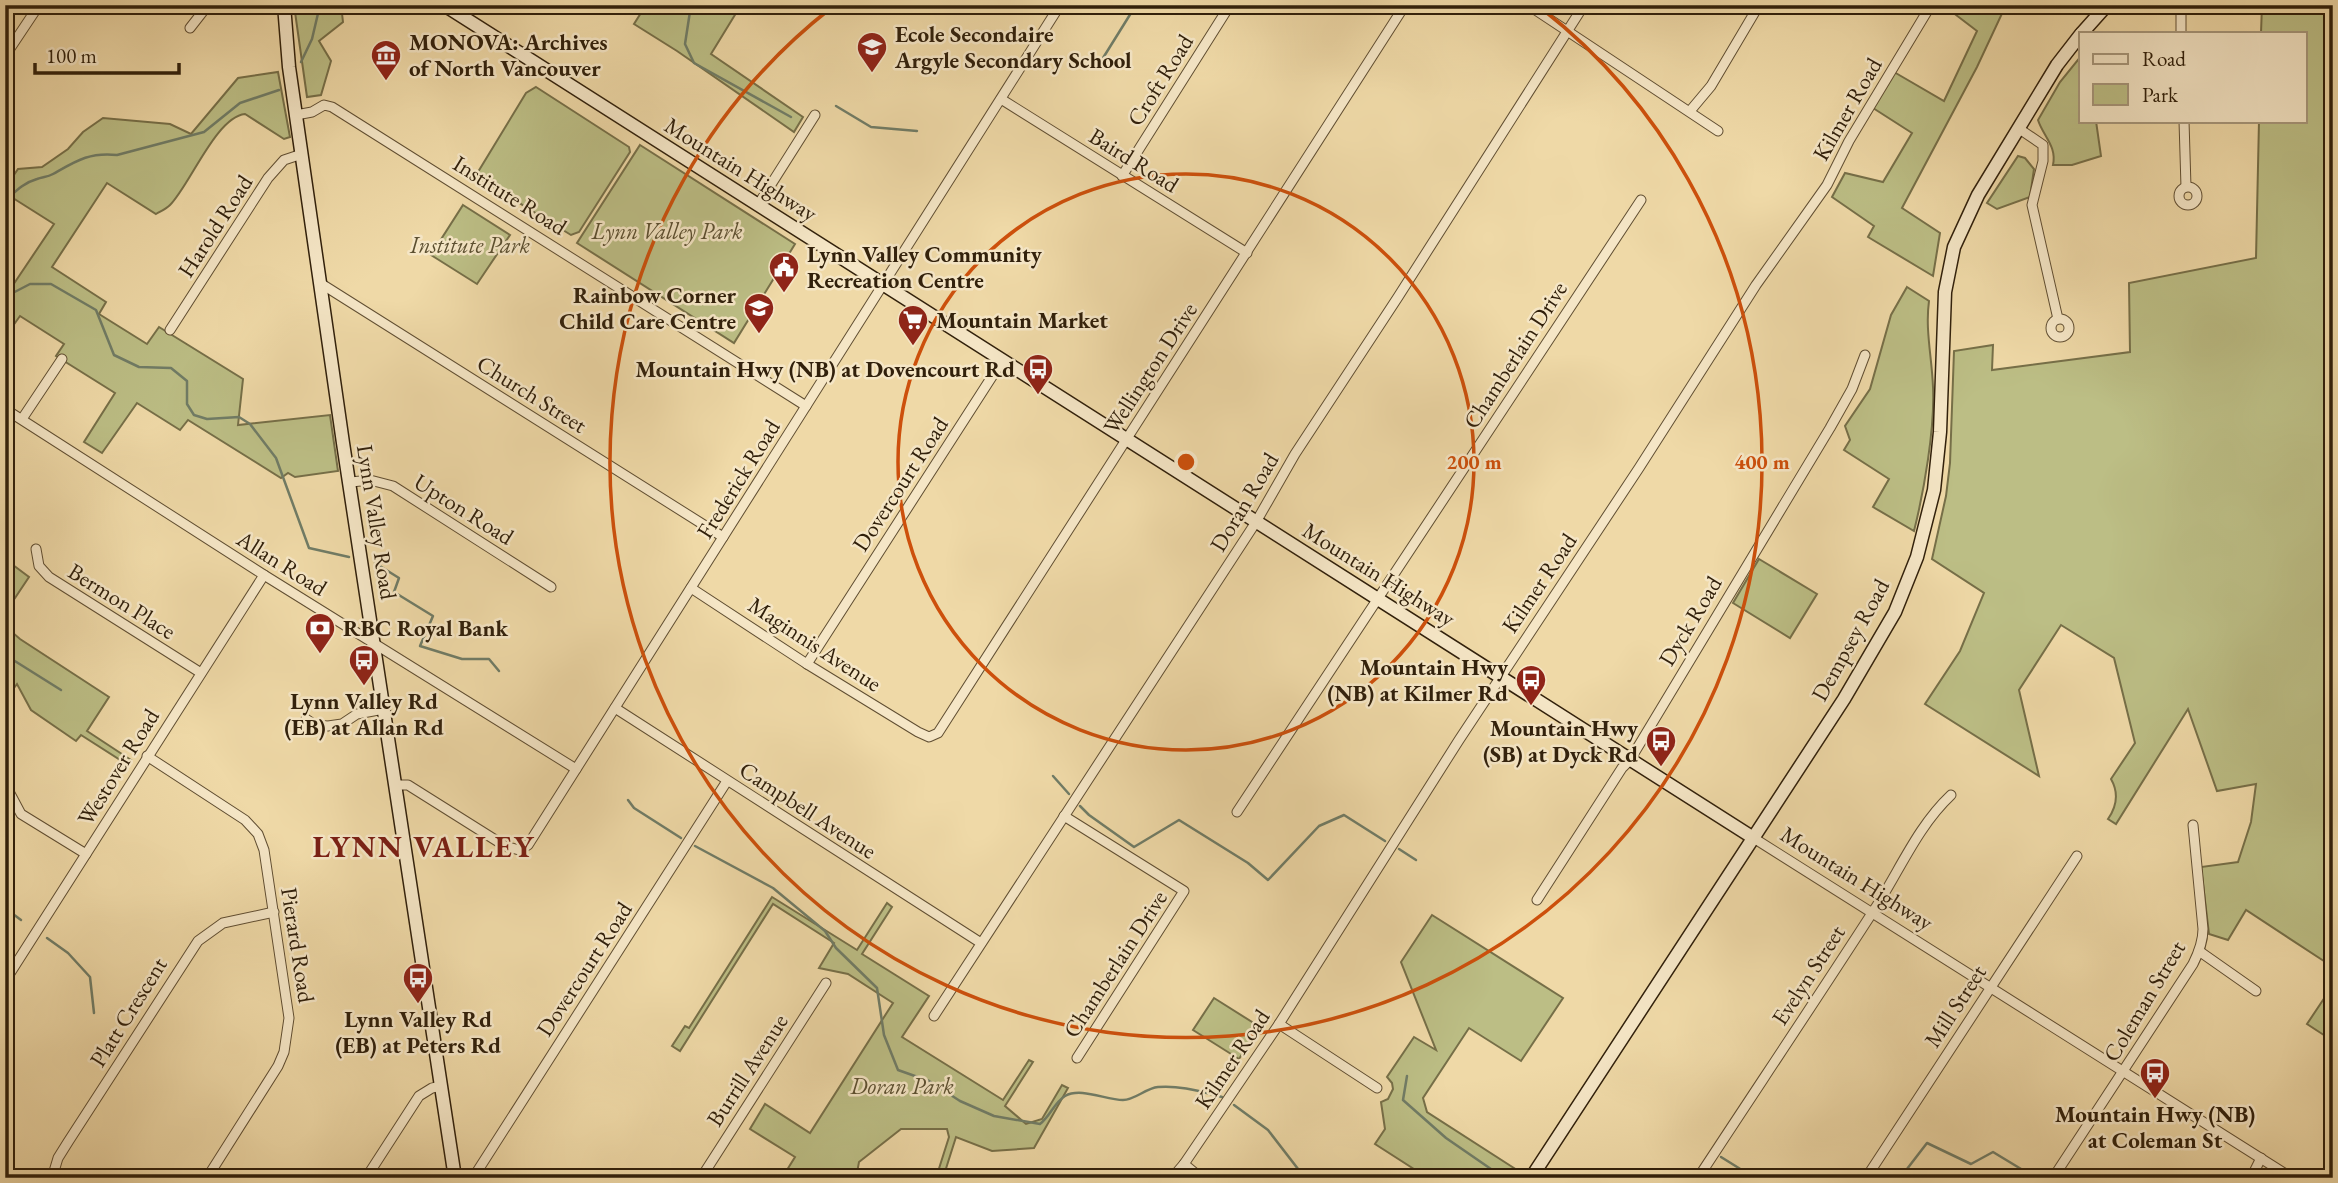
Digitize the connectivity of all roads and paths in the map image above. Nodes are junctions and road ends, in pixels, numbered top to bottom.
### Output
1 (39, 5) edge
2 (208, 5) edge
3 (275, 5) edge
4 (284, 5) edge
5 (444, 5) edge
6 (1060, 5) edge
7 (1230, 5) edge
8 (1405, 5) edge
9 (1528, 5) edge
10 (1584, 5) edge
11 (1759, 5) edge
12 (1931, 5) edge
13 (2107, 5) edge
14 (2181, 5) edge
15 (190, 28) dead end
16 (1567, 30) junction
17 (2083, 32) edge
18 (2182, 32) edge
19 (2079, 37) edge
20 (285, 38) junction
21 (5, 56) edge
22 (1001, 99) junction
23 (1690, 111) junction
24 (296, 115) junction
25 (815, 115) dead end
26 (2184, 122) edge
27 (2018, 128) junction
28 (1718, 131) dead end
29 (302, 154) junction
30 (1122, 176) junction
31 (2186, 187) dead end
32 (1641, 200) dead end
33 (758, 205) junction
34 (1247, 253) junction
35 (320, 283) junction
36 (883, 285) junction
37 (2059, 319) dead end
38 (170, 330) dead end
39 (1865, 355) dead end
40 (62, 359) dead end
41 (1002, 361) junction
42 (806, 406) junction
43 (5, 409) edge
44 (22, 419) junction
45 (1127, 441) junction
46 (351, 482) junction
47 (1256, 522) junction
48 (723, 537) junction
49 (36, 549) dead end
50 (264, 575) junction
51 (551, 587) dead end
52 (691, 588) junction
53 (1377, 599) junction
54 (375, 644) junction
55 (807, 664) junction
56 (201, 673) junction
57 (1501, 675) junction
58 (615, 708) junction
59 (384, 709) junction
60 (306, 719) dead end
61 (918, 732) joint
62 (147, 756) junction
63 (1630, 760) junction
64 (576, 769) junction
65 (727, 781) junction
66 (5, 784) edge
67 (397, 785) junction
68 (1951, 795) dead end
69 (1237, 812) dead end
70 (1064, 816) junction
71 (2193, 824) dead end
72 (1752, 836) junction
73 (86, 854) junction
74 (2077, 856) dead end
75 (1537, 900) dead end
76 (274, 912) junction
77 (1873, 912) junction
78 (981, 943) junction
79 (2199, 951) junction
80 (5, 981) edge
81 (826, 983) dead end
82 (1992, 987) junction
83 (2256, 991) dead end
84 (934, 1016) dead end
85 (1279, 1024) junction
86 (1077, 1058) dead end
87 (2124, 1070) junction
88 (442, 1086) junction
89 (1377, 1088) dead end
90 (2261, 1158) junction
91 (1184, 1164) junction
92 (52, 1178) edge
93 (207, 1178) edge
94 (366, 1178) edge
95 (455, 1178) edge
96 (473, 1178) edge
97 (701, 1178) edge
98 (1172, 1178) edge
99 (1201, 1178) edge
100 (1531, 1178) edge
101 (1698, 1178) edge
102 (1866, 1178) edge
103 (2053, 1178) edge
104 (2251, 1178) edge
105 (2292, 1178) edge

1 - 21 street
2 - 15 street
3 - 20 street, Lynn Valley Road
4 - 20 street, Lynn Valley Road
5 - 33 street, Mountain Highway
6 - 22 street, Frederick Road
7 - 30 street, Croft Road
8 - 34 street, Wellington Drive
9 - 16 street
10 - 16 street, Doran Road
11 - 23 street
12 - 57 street, Kilmer Road
13 - 17 street, Dempsey Road
14 - 18 street
16 - 23 street
16 - 47 street, Doran Road
19 - 27 street, Dempsey Road
20 - 24 street, Lynn Valley Road
22 - 30 street, Baird Road
22 - 36 street, Frederick Road
23 - 28 street
24 - 29 street, Lynn Valley Road
24 - 42 street, Institute Road
25 - 33 street
26 - 31 street
27 - 37 street
27 - 72 street, Dempsey Road
29 - 35 street, Lynn Valley Road
29 - 38 street, Harold Road
30 - 34 street, Baird Road
32 - 53 street, Chamberlain Drive
33 - 36 street, Mountain Highway
34 - 45 street, Wellington Drive
35 - 46 street, Lynn Valley Road
35 - 48 street, Church Street
36 - 41 street, Mountain Highway
36 - 42 street, Frederick Road
39 - 63 street, Dyck Road
40 - 44 street
41 - 45 street, Mountain Highway
41 - 55 street, Dovercourt Road
42 - 48 street, Frederick Road
43 - 44 street, Allan Road
44 - 50 street, Allan Road
45 - 47 street, Mountain Highway
45 - 61 street, Wellington Drive
46 - 51 street, Upton Road
46 - 54 street, Lynn Valley Road
47 - 53 street, Mountain Highway
47 - 70 street, Doran Road
48 - 52 street, Frederick Road
49 - 56 street, Bermon Place
50 - 54 street, Allan Road
50 - 56 street, Westover Road
52 - 55 street, Maginnis Avenue
52 - 58 street, Frederick Road
53 - 57 street, Mountain Highway
53 - 69 street, Chamberlain Drive
54 - 59 street, Lynn Valley Road
54 - 64 street, Allan Road
55 - 61 street, Maginnis Avenue
56 - 62 street, Westover Road
57 - 63 street, Mountain Highway
57 - 85 street, Kilmer Road
58 - 64 street, Frederick Road
58 - 65 street, Campbell Avenue
59 - 60 street
59 - 67 street, Lynn Valley Road
62 - 73 street, Westover Road
62 - 76 street, Pierard Road
63 - 72 street, Mountain Highway
63 - 75 street, Dyck Road
64 - 67 street, Frederick Road
65 - 78 street, Campbell Avenue
65 - 96 street, Dovercourt Road
66 - 73 street
67 - 88 street, Lynn Valley Road
68 - 77 street, Evelyn Street
70 - 78 street, Doran Road
70 - 86 street, Chamberlain Drive
71 - 79 street, Coleman Street
72 - 77 street, Mountain Highway
72 - 100 street, Dempsey Road
73 - 80 street, Westover Road
74 - 82 street, Mill Street
76 - 92 street, Platt Crescent
76 - 93 street, Pierard Road
77 - 82 street, Mountain Highway
77 - 101 street, Evelyn Street
78 - 84 street, Doran Road
79 - 83 street
79 - 87 street, Coleman Street
81 - 97 street, Burrill Avenue
82 - 87 street, Mountain Highway
82 - 102 street, Mill Street
85 - 89 street
85 - 91 street, Kilmer Road
87 - 90 street, Mountain Highway
87 - 103 street, Coleman Street
88 - 94 street
88 - 95 street, Lynn Valley Road
90 - 104 street
90 - 105 street, Mountain Highway
91 - 98 street, Kilmer Road
91 - 99 street

